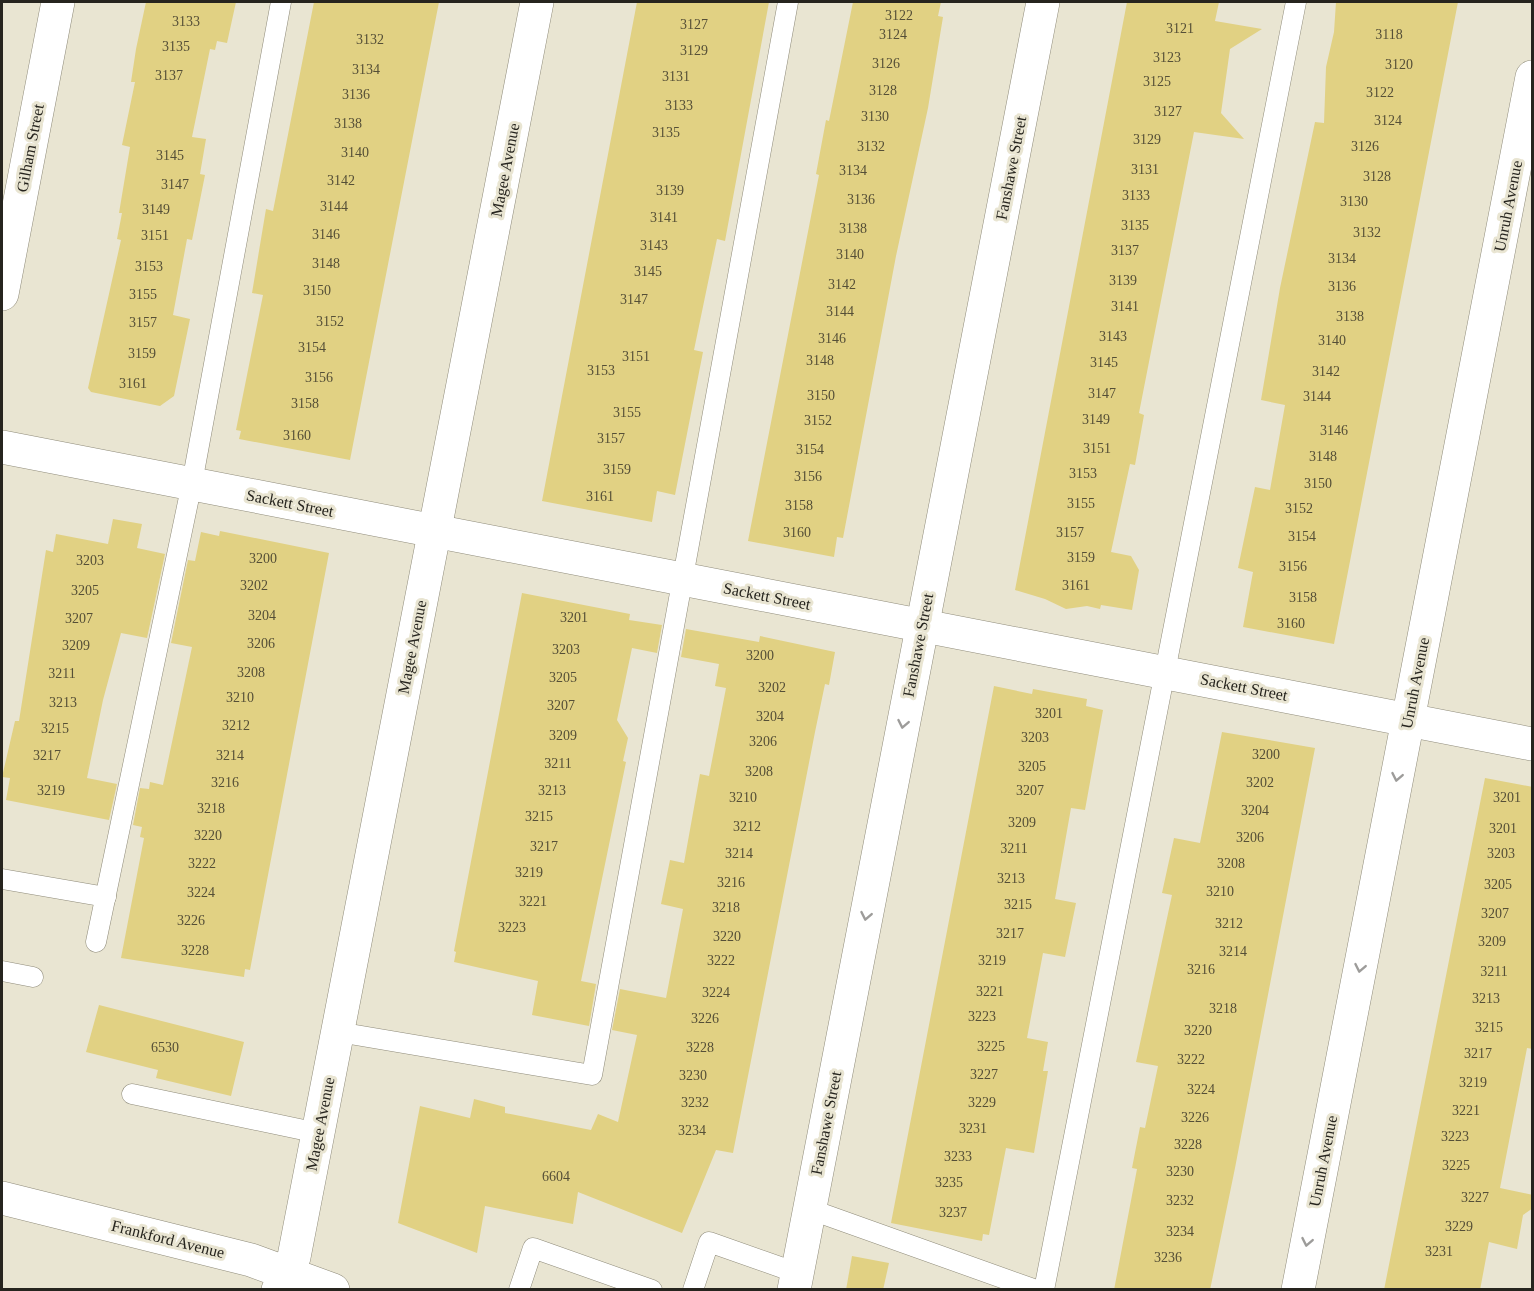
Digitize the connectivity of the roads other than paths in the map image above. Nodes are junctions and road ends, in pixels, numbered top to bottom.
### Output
1 (58, 2) edge
2 (282, 2) edge
3 (537, 2) edge
4 (788, 2) edge
5 (1043, 2) edge
6 (1296, 2) edge
7 (1533, 78) edge
8 (2, 294) edge
9 (2, 447) edge
10 (192, 483) junction
11 (435, 531) junction
12 (681, 579) junction
13 (922, 626) junction
14 (1165, 672) junction
15 (1408, 720) junction
16 (1533, 744) edge
17 (2, 879) edge
18 (105, 897) junction
19 (96, 942) dead end
20 (2, 971) edge
21 (33, 976) dead end
22 (338, 1032) junction
23 (132, 1094) dead end
24 (318, 1133) junction
25 (2, 1198) edge
26 (809, 1209) junction
27 (284, 1281) edge
28 (796, 1281) edge
29 (333, 1290) edge
30 (519, 1290) edge
31 (652, 1290) edge
32 (693, 1290) edge
33 (1036, 1290) edge
34 (1044, 1290) edge
35 (1298, 1290) edge

1 - 8 street, Gilham Street
2 - 10 lane
3 - 11 street, Magee Avenue
4 - 12 lane
5 - 13 street, Fanshawe Street
6 - 14 lane
7 - 15 street, Unruh Avenue
9 - 10 street, Sackett Street
10 - 11 street, Sackett Street
10 - 18 lane
11 - 12 street, Sackett Street
11 - 22 street, Magee Avenue
12 - 13 street, Sackett Street
12 - 22 lane
13 - 14 street, Sackett Street
13 -> 26 street, Fanshawe Street
14 - 15 street, Sackett Street
14 - 34 lane
15 - 16 street, Sackett Street
15 -> 35 street, Unruh Avenue
17 - 18 lane
18 - 19 lane
20 - 21 lane
22 - 24 street, Magee Avenue
23 - 24 lane
24 - 27 street, Magee Avenue
25 - 27 street, Frankford Avenue
26 - 28 street, Fanshawe Street
26 - 33 lane
27 - 29 street, Frankford Avenue
28 - 32 lane
30 - 31 lane

